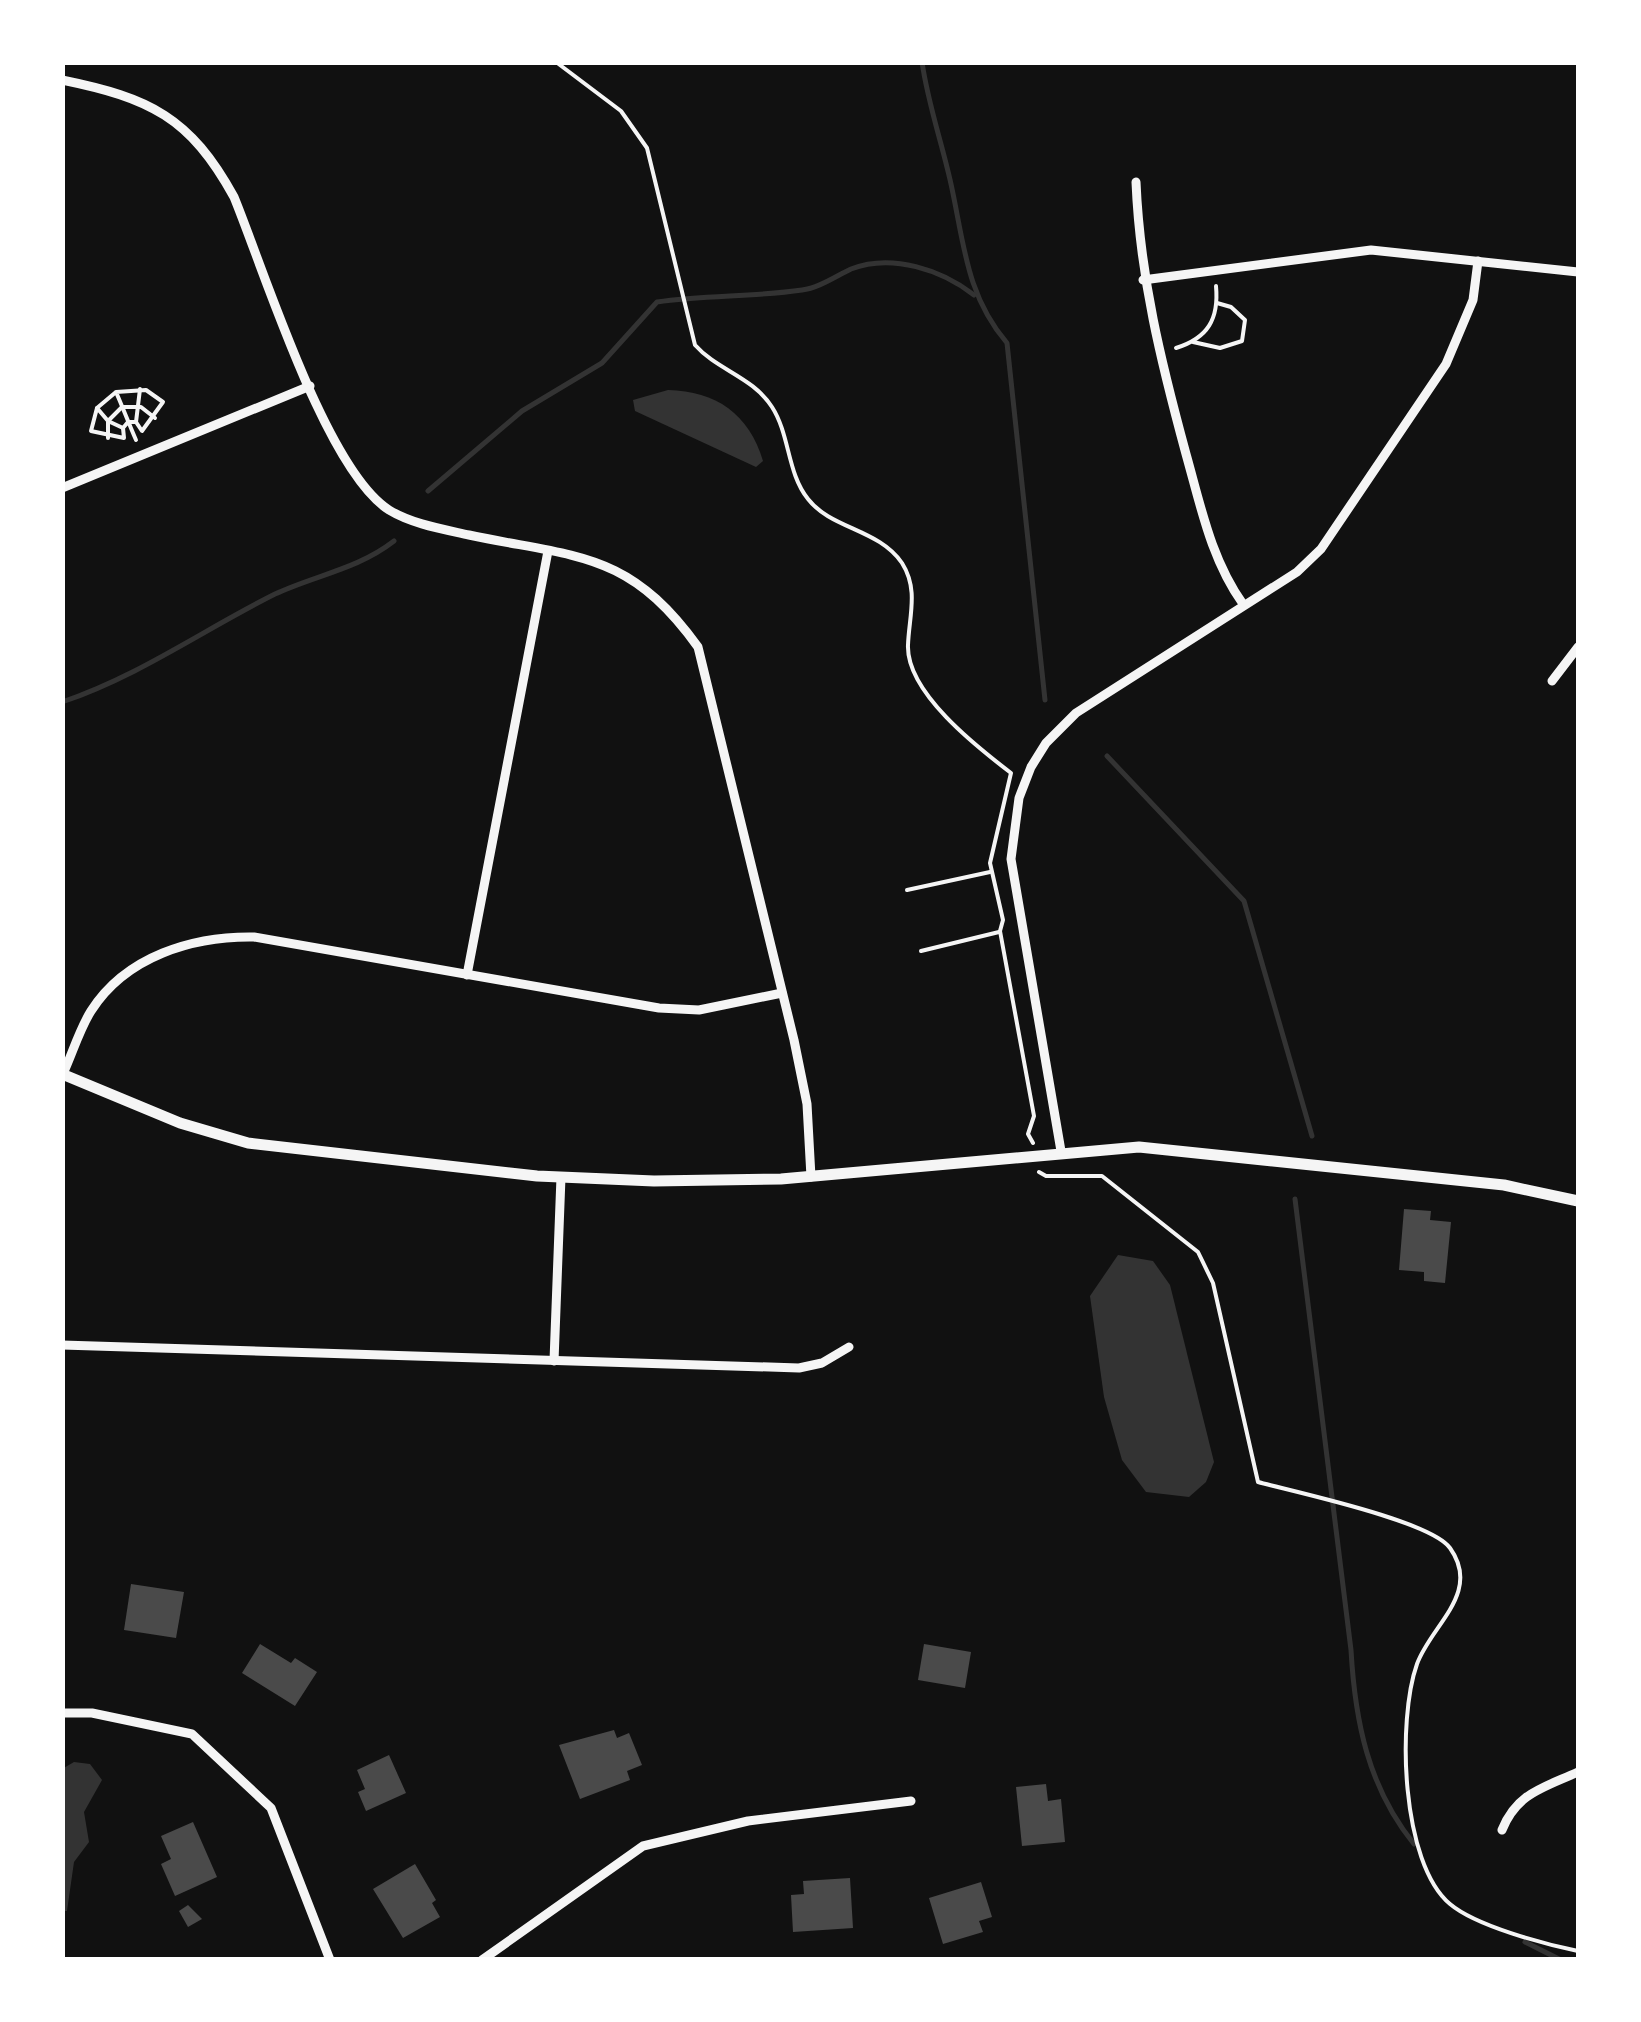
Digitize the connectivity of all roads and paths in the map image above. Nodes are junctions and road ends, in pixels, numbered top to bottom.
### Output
1 (556, 62) edge
2 (62, 80) edge
3 (1136, 182) dead end
4 (1478, 261) junction
5 (1578, 272) edge
6 (1143, 280) junction
7 (1216, 286) dead end
8 (1217, 303) junction
9 (1193, 342) junction
10 (1176, 348) dead end
11 (310, 386) junction
12 (140, 389) junction
13 (116, 392) junction
14 (122, 407) junction
15 (141, 407) junction
16 (97, 408) junction
17 (154, 418) junction
18 (108, 421) junction
19 (128, 422) junction
20 (136, 422) junction
21 (123, 428) junction
22 (108, 438) junction
23 (136, 440) dead end
24 (62, 488) edge
25 (548, 552) junction
26 (1243, 604) junction
27 (1578, 647) edge
28 (1552, 681) dead end
29 (990, 872) junction
30 (906, 890) dead end
31 (1000, 931) junction
32 (921, 951) dead end
33 (467, 975) junction
34 (782, 993) junction
35 (63, 1075) edge
36 (1032, 1139) dead end
37 (1062, 1151) junction
38 (1039, 1166) dead end
39 (560, 1177) junction
40 (811, 1177) junction
41 (1578, 1201) edge
42 (62, 1345) edge
43 (849, 1347) dead end
44 (554, 1361) junction
45 (62, 1713) edge
46 (1578, 1772) edge
47 (912, 1801) dead end
48 (1502, 1830) dead end
49 (1578, 1951) edge
50 (330, 1960) edge
51 (482, 1960) edge

1 - 29 path
2 - 11 street
3 - 6 street
4 - 5 street
4 - 6 street
4 - 26 street
6 - 26 street
7 - 8 path
8 - 9 path
8 - 9 path
9 - 10 path
11 - 24 street
11 - 25 street
12 - 13 path
12 - 15 path
12 - 17 path
13 - 14 path
13 - 16 path
14 - 15 path
14 - 18 path
14 - 19 path
15 - 17 path
15 - 20 path
16 - 18 path
16 - 22 path
17 - 20 path
18 - 21 path
18 - 22 path
19 - 20 path
19 - 21 path
19 - 23 path
21 - 22 path
25 - 33 street
25 - 34 street
26 - 37 street
27 - 28 street
29 - 30 path
29 - 31 path
31 - 32 path
31 - 36 path
33 - 34 street
33 - 35 street
34 - 40 street
35 - 39 street
37 - 40 street
37 - 41 street
38 - 49 path
39 - 40 street
39 - 44 street
42 - 44 street
43 - 44 street
45 - 50 street
46 - 48 street
47 - 51 street

